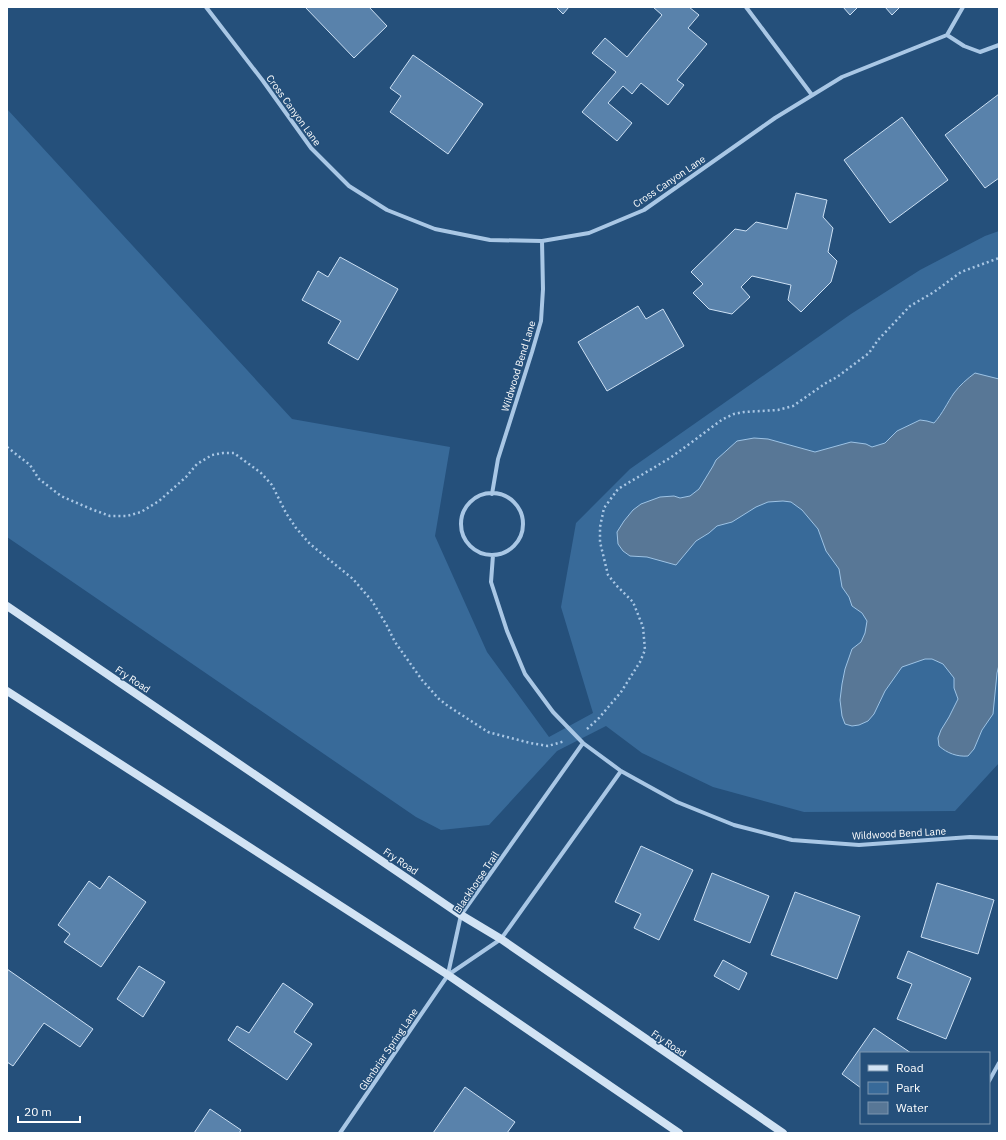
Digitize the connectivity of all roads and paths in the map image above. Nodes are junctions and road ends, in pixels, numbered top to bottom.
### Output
1 (206, 7) edge
2 (746, 7) edge
3 (963, 7) edge
4 (947, 35) junction
5 (999, 45) edge
6 (812, 95) junction
7 (542, 241) junction
8 (999, 258) edge
9 (7, 447) edge
10 (492, 494) junction
11 (493, 555) junction
12 (7, 606) edge
13 (7, 690) edge
14 (578, 737) junction
15 (583, 742) junction
16 (621, 771) junction
17 (999, 838) edge
18 (461, 915) junction
19 (501, 939) junction
20 (448, 975) junction
21 (999, 1063) edge
22 (990, 1079) edge
23 (340, 1133) edge
24 (679, 1133) edge
25 (783, 1133) edge

1 - 7 street, Cross Canyon Lane
2 - 6 street
3 - 4 street
4 - 5 street
4 - 6 street, Cross Canyon Lane
6 - 7 street, Cross Canyon Lane
7 - 10 street, Wildwood Bend Lane
8 - 14 path
9 - 14 path
10 - 11 street
10 - 11 street
11 - 14 street, Wildwood Bend Lane
12 - 18 main road, Fry Road
13 - 20 main road
14 - 15 street, Wildwood Bend Lane
15 - 16 street, Wildwood Bend Lane
15 - 18 street, Blackhorse Trail
16 - 17 street, Wildwood Bend Lane
16 - 19 street
18 - 19 main road, Fry Road
18 - 20 street, Blackhorse Trail
19 - 20 street
19 - 25 main road, Fry Road
20 - 23 street, Glenbriar Spring Lane
20 - 24 main road
21 - 22 street

